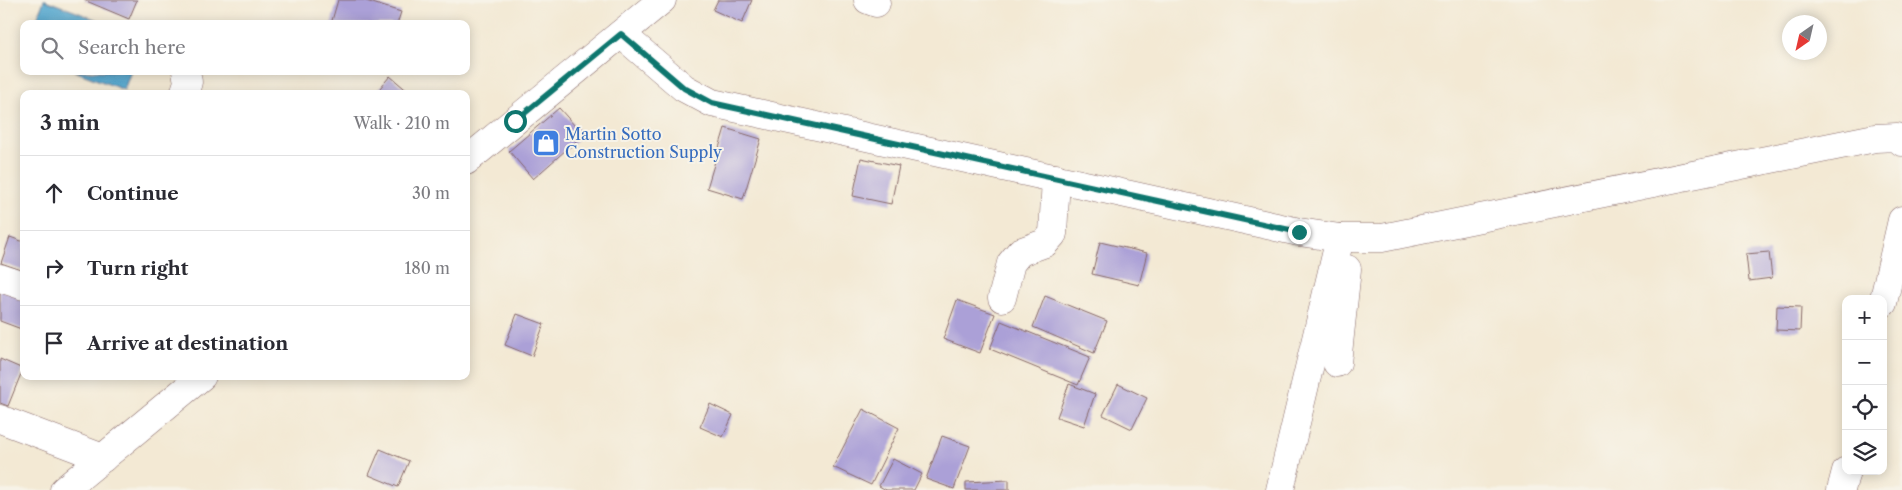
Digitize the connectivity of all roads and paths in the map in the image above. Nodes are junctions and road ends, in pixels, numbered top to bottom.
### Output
1 (662, 0) edge
2 (621, 34) junction
3 (187, 75) edge
4 (185, 90) edge
5 (1900, 138) edge
6 (470, 158) edge
7 (1056, 178) junction
8 (1902, 220) edge
9 (1345, 238) junction
10 (0, 278) edge
11 (20, 285) edge
12 (1885, 295) edge
13 (1002, 298) dead end
14 (1337, 364) dead end
15 (196, 380) edge
16 (0, 419) edge
17 (104, 458) junction
18 (1845, 475) edge
19 (64, 490) edge
20 (1280, 490) edge
21 (1841, 490) edge

1 - 2 street
2 - 6 street
2 - 7 street
3 - 4 street
5 - 9 street
7 - 9 street
7 - 13 street
8 - 12 street
9 - 14 street
9 - 20 street
10 - 11 street
15 - 17 street
16 - 17 street
17 - 19 street
18 - 21 street

